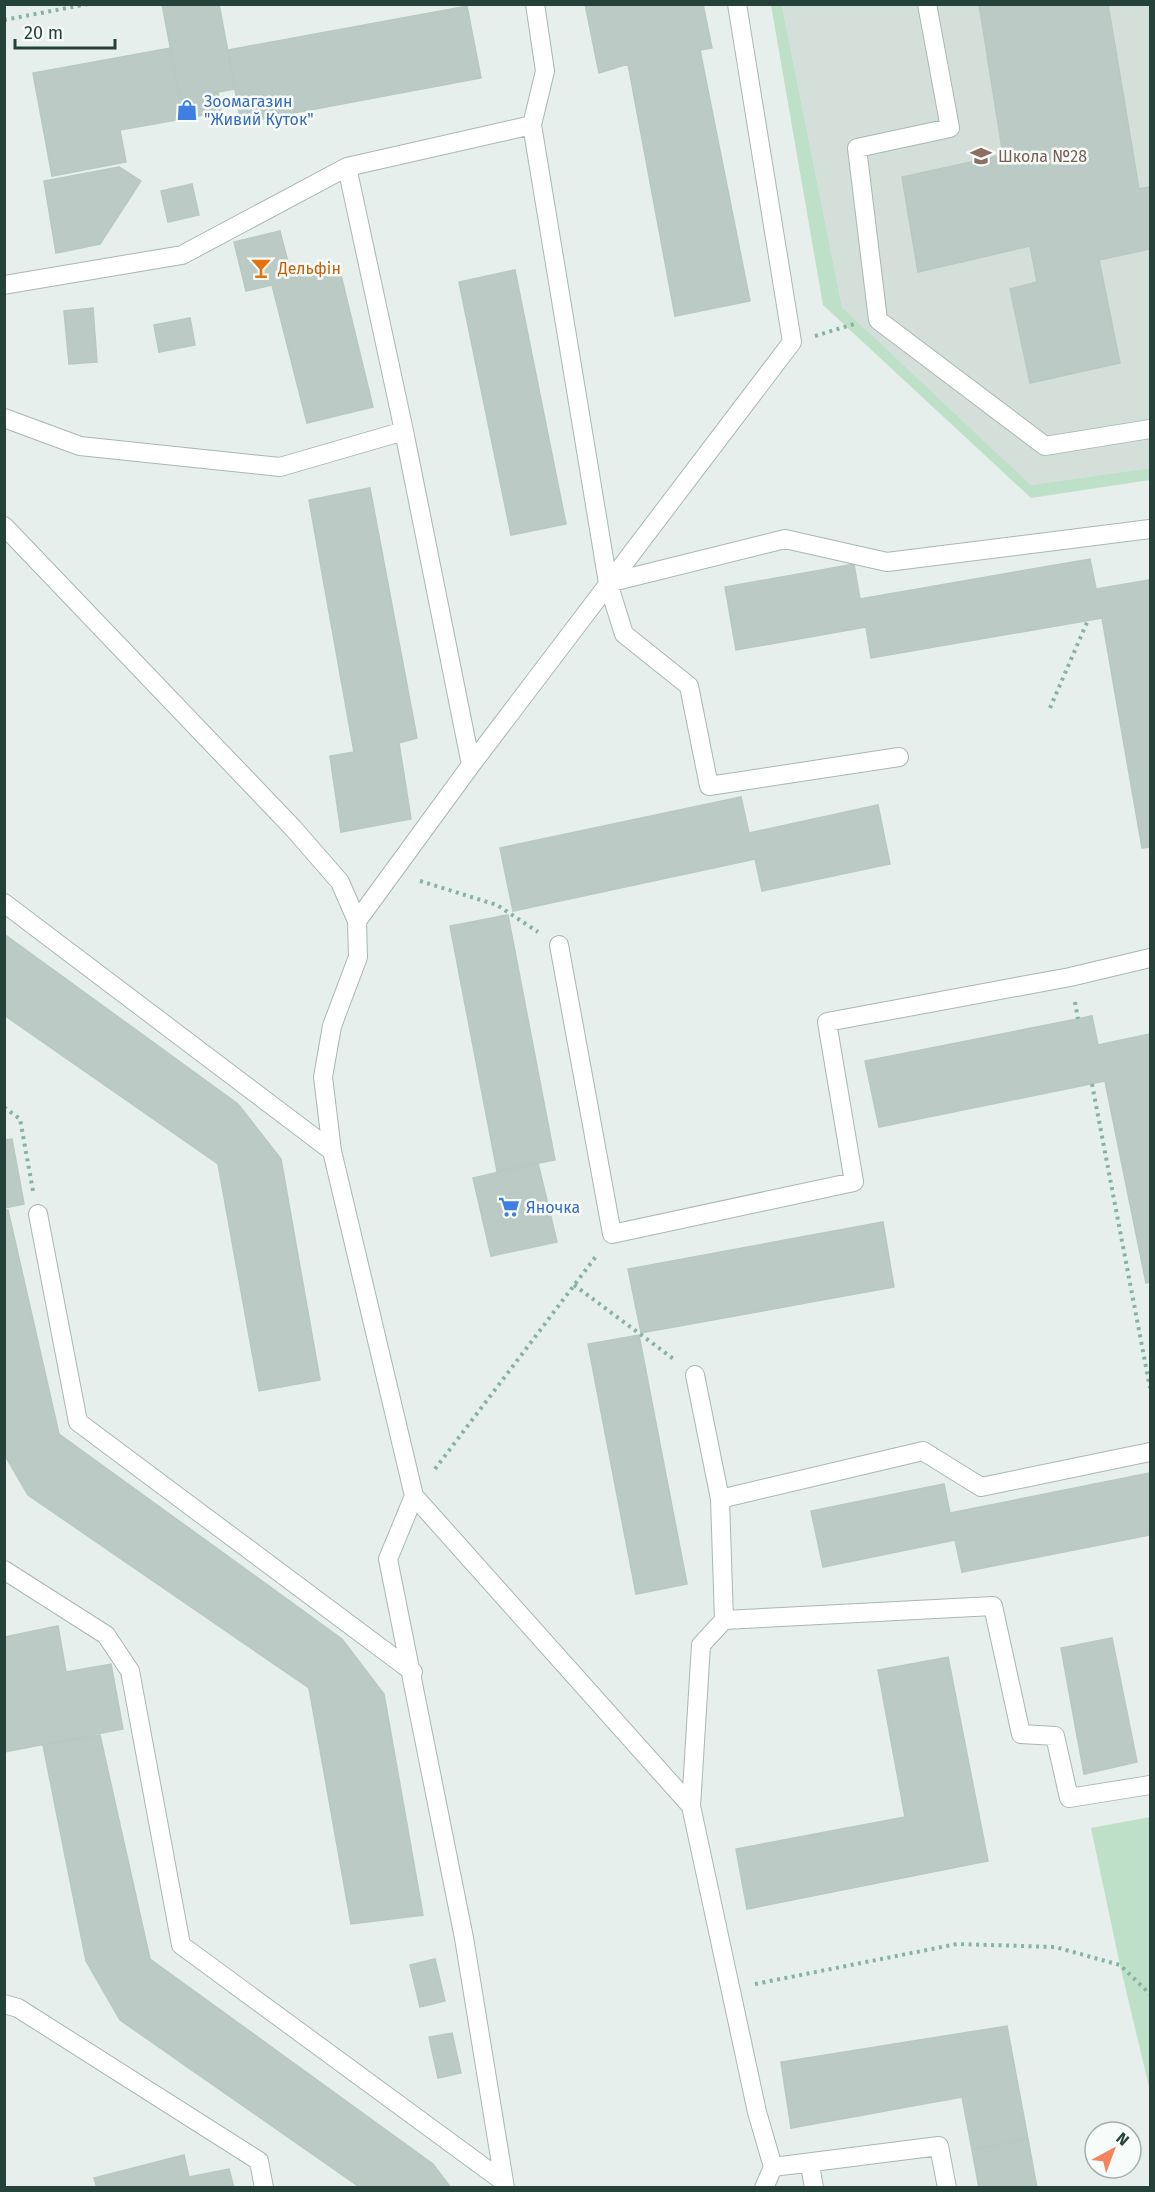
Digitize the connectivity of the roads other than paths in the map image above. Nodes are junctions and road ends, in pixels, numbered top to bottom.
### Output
1 (535, 4) edge
2 (737, 4) edge
3 (927, 4) edge
4 (532, 125) junction
5 (347, 166) junction
6 (4, 285) edge
7 (4, 418) edge
8 (1150, 429) edge
9 (404, 431) junction
10 (4, 526) edge
11 (1150, 529) edge
12 (609, 583) junction
13 (898, 757) dead end
14 (471, 765) junction
15 (4, 903) edge
16 (357, 921) junction
17 (559, 945) road end
18 (1150, 958) edge
19 (332, 1151) junction
20 (38, 1214) road end
21 (695, 1375) road end
22 (1150, 1452) edge
23 (414, 1496) junction
24 (720, 1499) junction
25 (4, 1570) edge
26 (724, 1620) junction
27 (412, 1672) junction
28 (1150, 1785) edge
29 (691, 1806) junction
30 (4, 2004) edge
31 (810, 2165) junction
32 (773, 2168) junction
33 (504, 2185) edge
34 (264, 2187) edge
35 (764, 2187) edge
36 (814, 2187) edge
37 (947, 2187) edge

1 - 4 lane
2 - 12 lane
3 - 8 lane
4 - 5 lane
4 - 12 lane
5 - 6 lane
5 - 9 lane
7 - 9 lane
9 - 14 lane
10 - 16 lane
11 - 12 lane
12 - 13 lane
12 - 14 lane
14 - 16 lane
15 - 19 lane
16 - 19 lane
17 - 18 lane
19 - 23 lane
20 - 27 lane
21 - 24 lane
22 - 24 lane
23 - 27 lane
23 - 29 lane
24 - 26 lane
25 - 33 lane
26 - 28 lane
26 - 29 lane
27 - 33 lane
29 - 32 lane
30 - 34 lane
31 - 32 lane
31 - 36 lane
31 - 37 lane
32 - 35 lane

